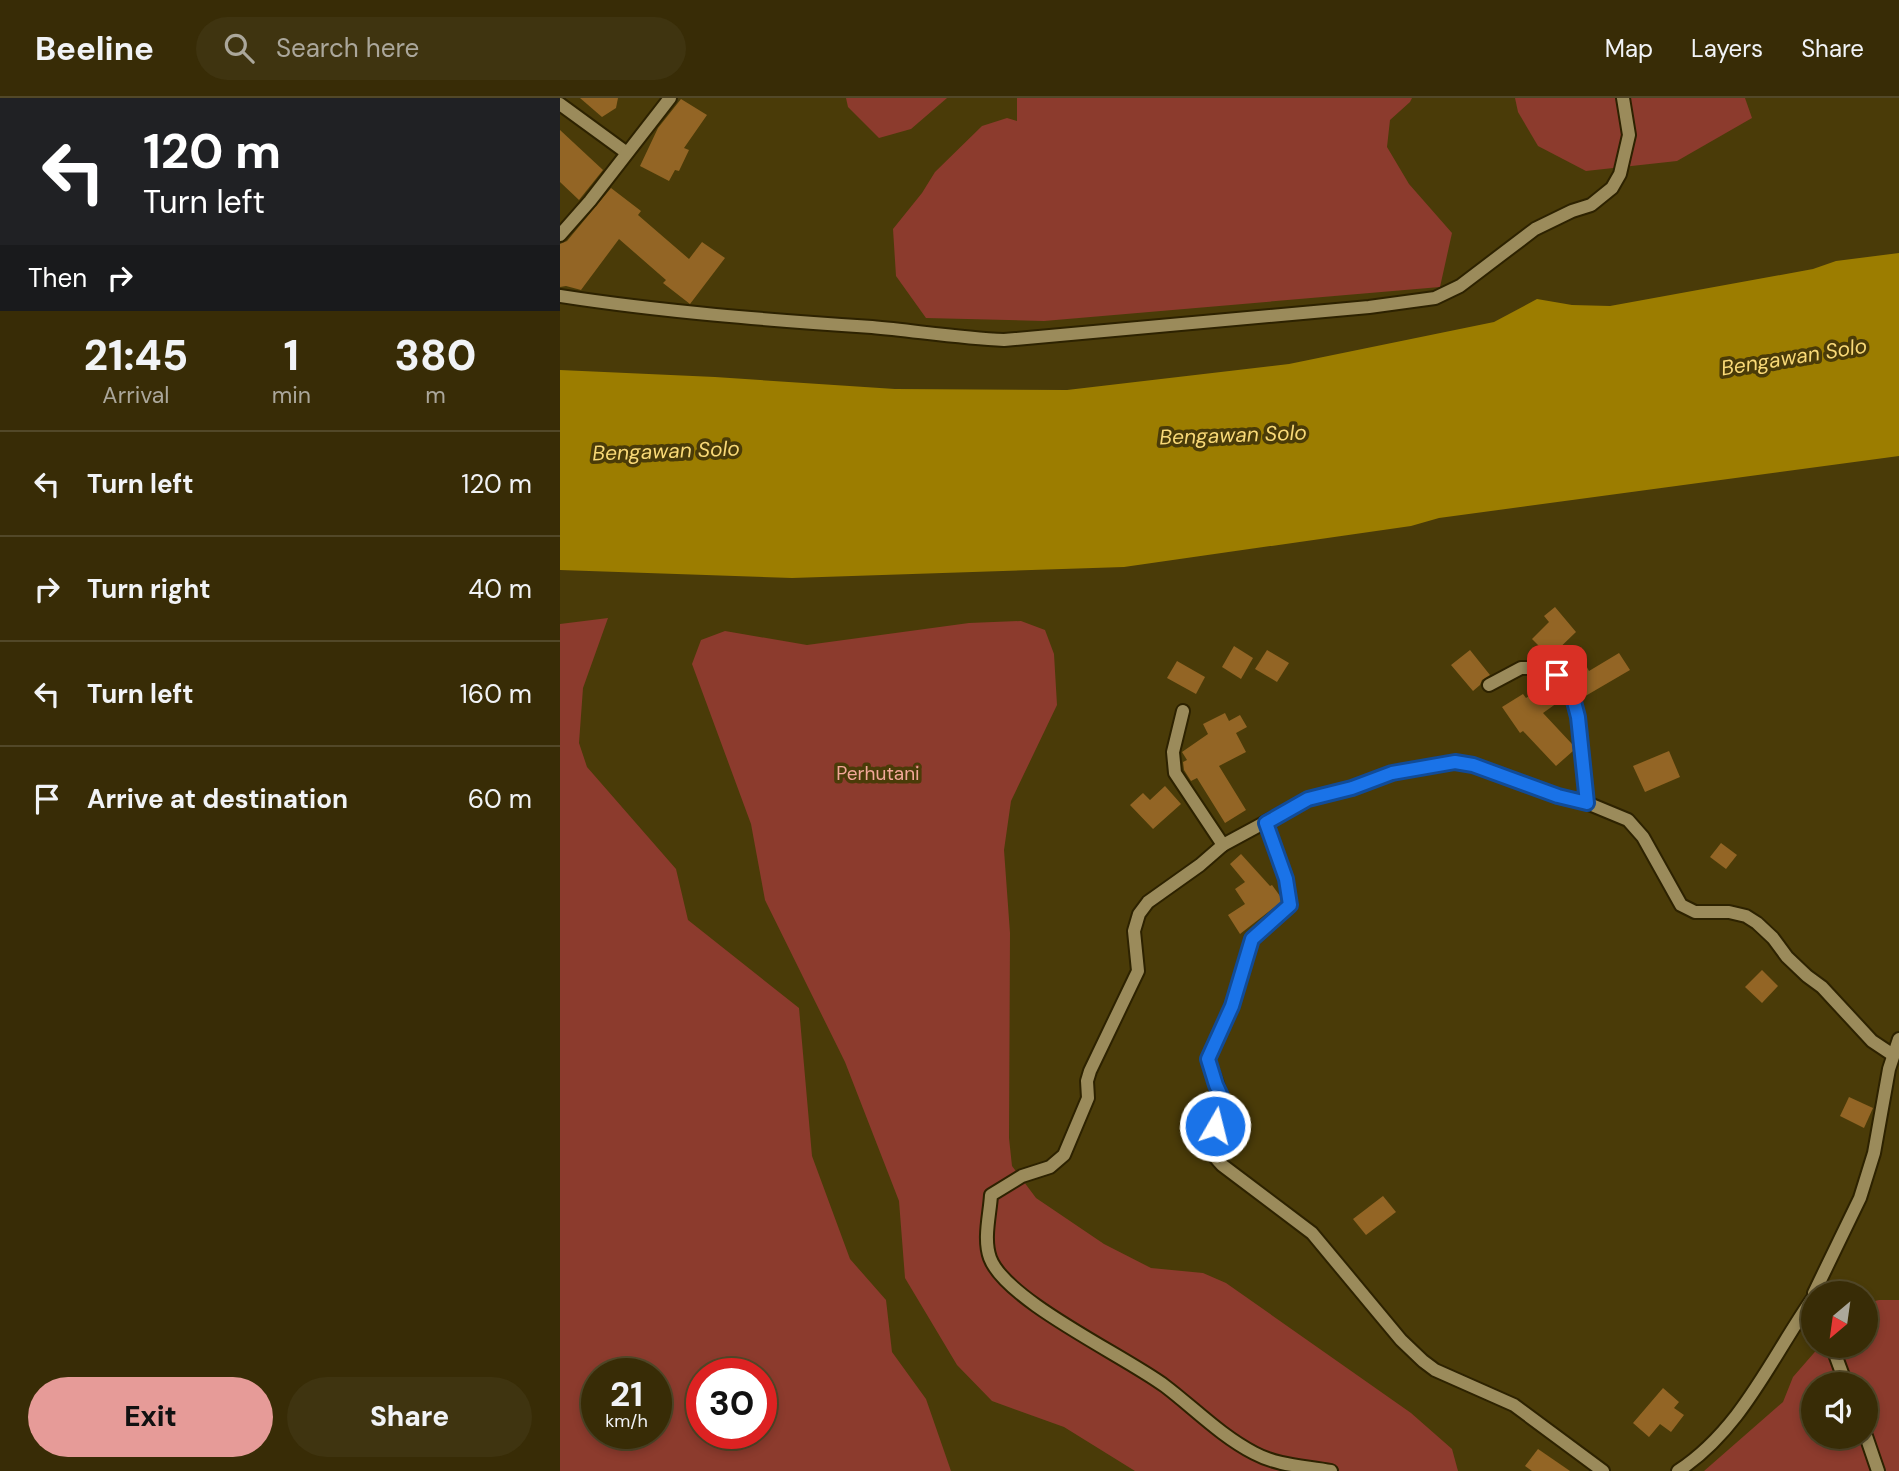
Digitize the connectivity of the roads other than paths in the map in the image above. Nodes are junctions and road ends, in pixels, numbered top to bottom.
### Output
1 (670, 98) edge
2 (1623, 98) edge
3 (560, 104) edge
4 (627, 153) junction
5 (560, 235) edge
6 (560, 296) edge
7 (1489, 685) dead end
8 (1183, 711) dead end
9 (1587, 803) junction
10 (1266, 823) junction
11 (1223, 845) junction
12 (1899, 1039) edge
13 (1893, 1055) junction
14 (1821, 1281) edge
15 (1801, 1316) edge
16 (1870, 1449) edge
17 (1331, 1471) edge
18 (1603, 1471) edge
19 (1678, 1471) edge
20 (1878, 1471) edge

1 - 4 street
2 - 6 street
3 - 4 street
4 - 5 street
7 - 9 street
8 - 11 street
9 - 10 street
9 - 13 street
10 - 11 street
10 - 18 street
11 - 17 street
12 - 13 street
13 - 14 street
15 - 19 street
16 - 20 street

